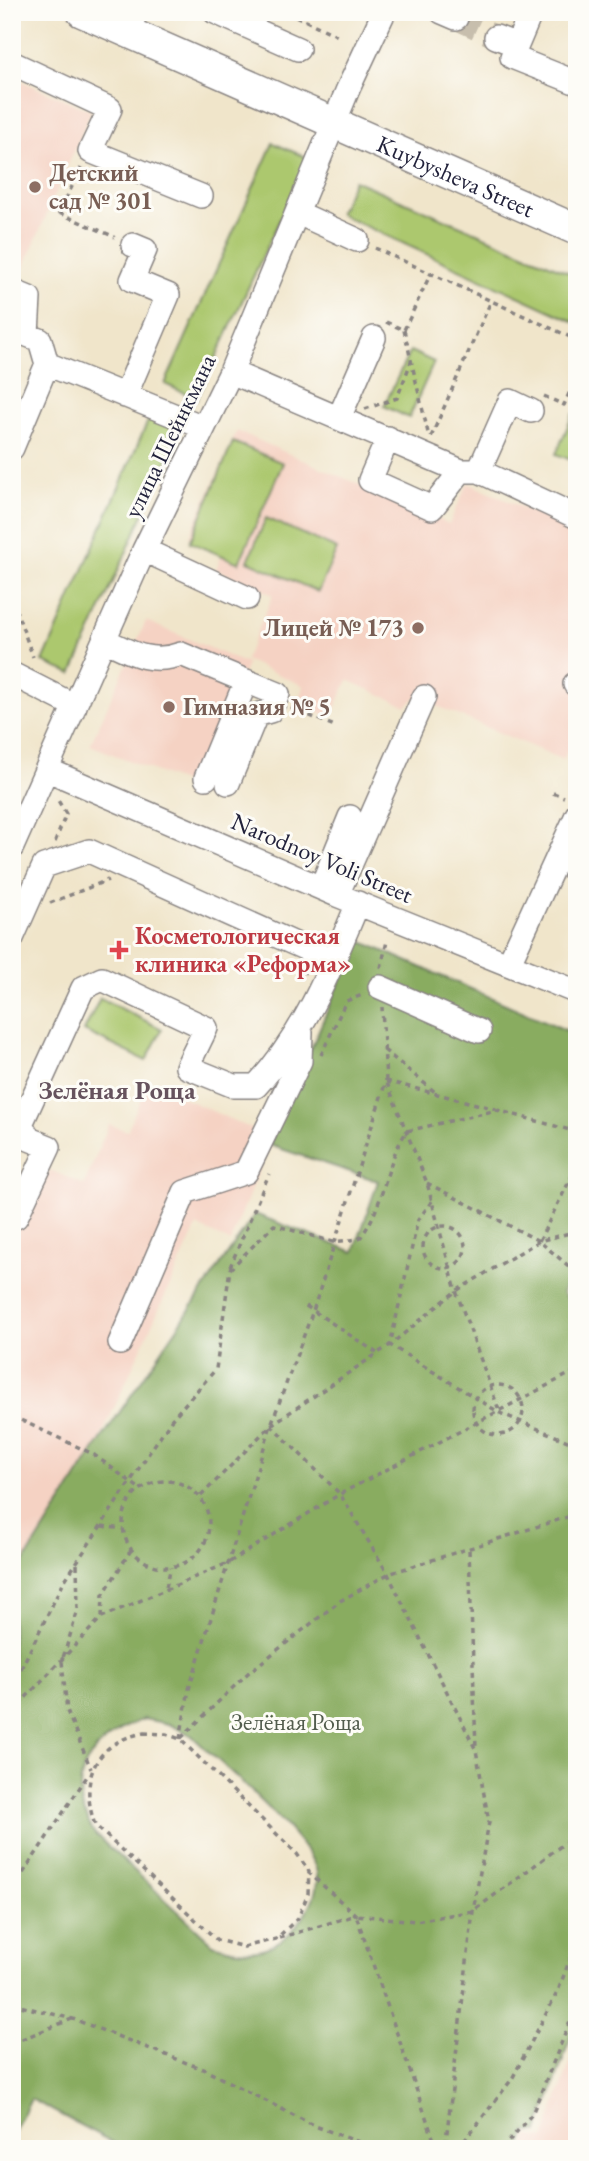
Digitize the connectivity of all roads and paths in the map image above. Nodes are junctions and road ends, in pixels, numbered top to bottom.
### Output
1 (82, 12) edge
2 (215, 12) edge
3 (287, 12) edge
4 (384, 12) edge
5 (531, 12) edge
6 (132, 22) edge
7 (338, 36) dead end
8 (298, 48) dead end
9 (12, 63) edge
10 (577, 83) edge
11 (334, 122) junction
12 (90, 151) junction
13 (201, 196) dead end
14 (298, 213) junction
15 (577, 230) edge
16 (357, 240) joint
17 (129, 243) joint
18 (12, 291) edge
19 (491, 301) junction
20 (404, 330) dead end
21 (19, 332) edge
22 (374, 338) dead end
23 (577, 340) edge
24 (412, 360) junction
25 (47, 364) junction
26 (231, 372) junction
27 (577, 375) edge
28 (125, 397) junction
29 (536, 403) joint
30 (331, 421) junction
31 (203, 427) junction
32 (388, 438) junction
33 (426, 447) junction
34 (12, 448) edge
35 (470, 471) junction
36 (577, 517) edge
37 (144, 550) junction
38 (247, 598) dead end
39 (12, 599) edge
40 (105, 640) junction
41 (33, 657) dead end
42 (12, 674) edge
43 (246, 681) junction
44 (424, 697) dead end
45 (75, 706) junction
46 (12, 708) edge
47 (293, 709) dead end
48 (18, 710) dead end
49 (337, 727) dead end
50 (48, 770) junction
51 (553, 793) dead end
52 (56, 797) dead end
53 (570, 806) edge
54 (350, 817) dead end
55 (12, 847) edge
56 (52, 847) dead end
57 (109, 879) dead end
58 (339, 895) junction
59 (41, 907) dead end
60 (387, 940) dead end
61 (17, 944) edge
62 (269, 956) dead end
63 (333, 961) junction
64 (509, 963) junction
65 (306, 973) dead end
66 (12, 974) edge
67 (380, 987) junction
68 (577, 992) edge
69 (301, 1029) junction
70 (480, 1031) dead end
71 (384, 1051) junction
72 (386, 1081) junction
73 (437, 1093) junction
74 (498, 1110) junction
75 (407, 1131) junction
76 (577, 1132) edge
77 (577, 1167) edge
78 (427, 1183) junction
79 (432, 1202) junction
80 (12, 1215) edge
81 (439, 1227) junction
82 (577, 1231) edge
83 (539, 1241) junction
84 (334, 1242) junction
85 (450, 1266) junction
86 (577, 1273) edge
87 (456, 1292) junction
88 (306, 1306) dead end
89 (314, 1308) junction
90 (120, 1343) dead end
91 (390, 1345) junction
92 (377, 1353) junction
93 (577, 1370) edge
94 (490, 1386) junction
95 (475, 1398) junction
96 (521, 1401) junction
97 (499, 1413) junction
98 (12, 1416) edge
99 (521, 1422) junction
100 (271, 1425) junction
101 (477, 1425) junction
102 (577, 1445) edge
103 (132, 1480) junction
104 (140, 1489) junction
105 (340, 1494) junction
106 (201, 1496) junction
107 (577, 1514) edge
108 (102, 1526) junction
109 (123, 1529) junction
110 (131, 1550) junction
111 (469, 1550) junction
112 (77, 1562) junction
113 (228, 1563) junction
114 (172, 1567) junction
115 (388, 1574) junction
116 (166, 1587) junction
117 (103, 1617) junction
118 (62, 1661) junction
119 (12, 1686) edge
120 (12, 1712) edge
121 (180, 1740) junction
122 (476, 1750) junction
123 (92, 1769) junction
124 (577, 1833) edge
125 (309, 1873) junction
126 (12, 1890) edge
127 (473, 1911) junction
128 (356, 1915) junction
129 (276, 1939) junction
130 (577, 1940) edge
131 (12, 2004) edge
132 (577, 2005) edge
133 (73, 2019) junction
134 (12, 2043) edge
135 (378, 2149) edge
136 (437, 2149) edge
137 (445, 2149) edge
138 (458, 2149) edge
139 (502, 2149) edge

1 - 6 main road, Kuybysheva Street
2 - 8 street
3 - 7 path
4 - 11 street, улица Шейнкмана
5 - 10 street
6 - 11 main road, Kuybysheva Street
9 - 12 street
11 - 14 street, улица Шейнкмана
11 - 15 main road, Kuybysheva Street
12 - 13 street
12 - 17 path
14 - 16 street
14 - 26 street, улица Шейнкмана
16 - 19 path
17 - 28 street
18 - 21 street
19 - 23 path
19 - 33 path
20 - 24 path
21 - 25 street
22 - 30 street
24 - 30 path
24 - 33 path
25 - 28 street
25 - 34 street
26 - 30 street
26 - 31 street, улица Шейнкмана
27 - 29 path
28 - 31 street
29 - 35 street
30 - 32 street
31 - 37 street, улица Шейнкмана
32 - 33 street
32 - 35 street
33 - 35 street
35 - 36 street
37 - 38 street
37 - 40 street, улица Шейнкмана
39 - 41 path
40 - 43 street
40 - 45 street, улица Шейнкмана
42 - 45 street
43 - 43 street
44 - 58 street
45 - 50 street, улица Шейнкмана
46 - 48 path
47 - 49 path
50 - 55 street, улица Шейнкмана
50 - 58 street, Narodnoy Voli Street
51 - 53 path
52 - 56 path
53 - 64 street
54 - 58 street
57 - 59 path
58 - 63 street
58 - 64 street, Narodnoy Voli Street
60 - 67 path
61 - 63 street
61 - 66 path
62 - 65 path
63 - 69 street
64 - 68 street, Narodnoy Voli Street
67 - 70 street
67 - 71 path
69 - 80 street
69 - 90 street
71 - 72 path
71 - 73 path
72 - 73 path
72 - 75 path
72 - 84 path
73 - 74 path
74 - 75 path
74 - 76 path
75 - 78 path
75 - 84 path
77 - 83 path
78 - 79 path
78 - 83 path
79 - 81 path
79 - 91 path
81 - 85 path
81 - 85 path
81 - 85 path
82 - 83 path
83 - 86 path
83 - 87 path
84 - 89 path
84 - 103 path
85 - 87 path
87 - 91 path
87 - 94 path
88 - 89 path
89 - 92 path
89 - 100 path
91 - 92 path
91 - 95 path
92 - 100 path
93 - 96 path
94 - 95 path
94 - 96 path
94 - 97 path
95 - 97 path
95 - 101 path
96 - 97 path
96 - 99 path
97 - 99 path
97 - 101 path
98 - 103 path
99 - 101 path
99 - 102 path
100 - 105 path
100 - 106 path
100 - 113 path
101 - 105 path
103 - 104 path
103 - 108 path
104 - 106 path
104 - 109 path
105 - 113 path
105 - 115 path
106 - 114 path
107 - 111 path
108 - 109 path
108 - 112 path
109 - 110 path
110 - 114 path
110 - 117 path
111 - 115 path
111 - 122 path
112 - 118 path
112 - 119 path
113 - 116 path
113 - 121 path
114 - 116 path
115 - 121 path
115 - 122 path
116 - 117 path
117 - 118 path
118 - 120 path
118 - 123 path
121 - 123 path
121 - 125 path
122 - 127 path
123 - 126 path
123 - 129 path
124 - 127 path
125 - 128 path
125 - 129 path
127 - 128 path
127 - 137 path
128 - 129 path
128 - 136 path
130 - 138 path
131 - 133 path
132 - 139 path
133 - 134 path
133 - 135 path

